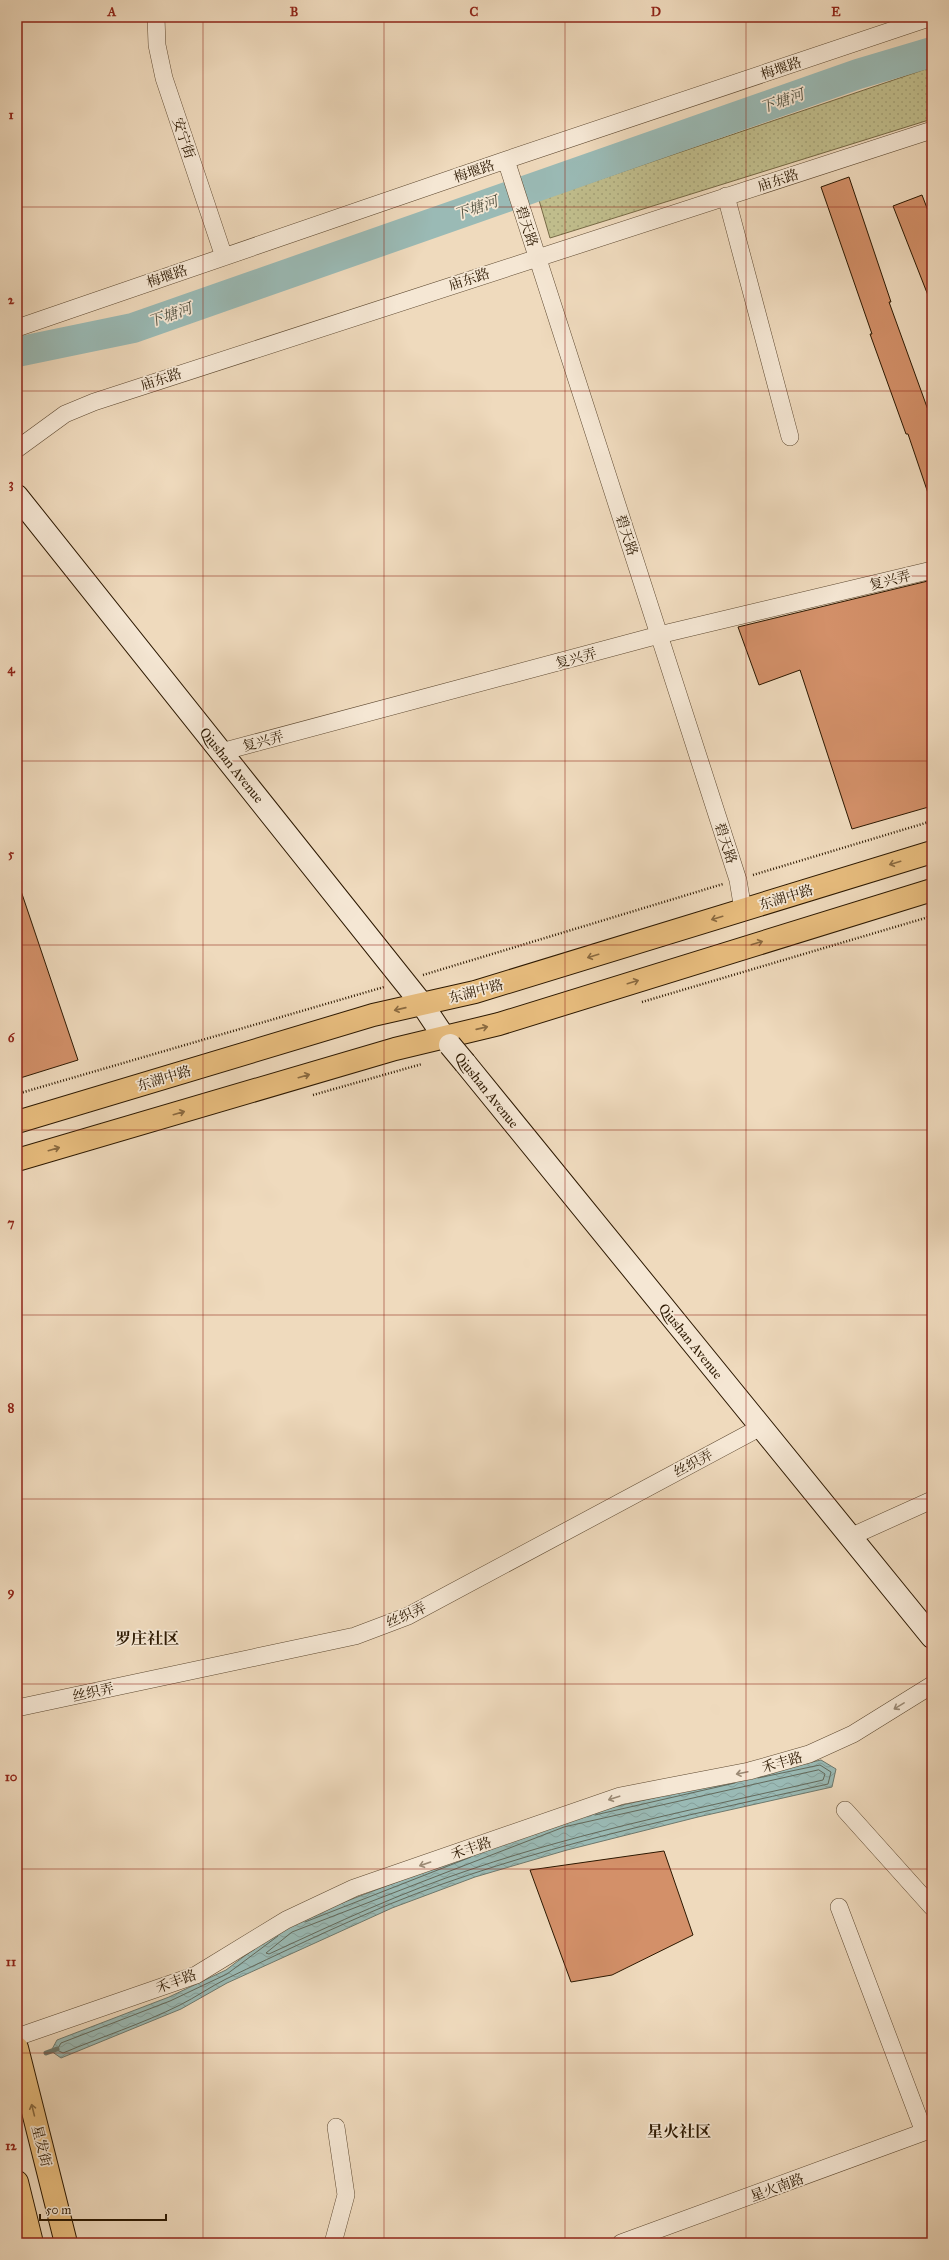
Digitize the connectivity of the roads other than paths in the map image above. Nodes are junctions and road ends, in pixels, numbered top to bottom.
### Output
1 (156, 17) edge
2 (932, 17) edge
3 (932, 130) edge
4 (506, 161) junction
5 (726, 196) junction
6 (535, 250) junction
7 (224, 257) junction
8 (17, 328) edge
9 (790, 437) dead end
10 (17, 449) edge
11 (17, 496) edge
12 (932, 570) edge
13 (659, 635) junction
14 (222, 752) junction
15 (932, 852) edge
16 (932, 890) edge
17 (743, 910) junction
18 (422, 1004) junction
19 (447, 1041) junction
20 (17, 1122) edge
21 (17, 1160) edge
22 (761, 1427) junction
23 (932, 1500) edge
24 (850, 1537) junction
25 (932, 1637) edge
26 (932, 1685) edge
27 (17, 1708) edge
28 (845, 1810) dead end
29 (839, 1907) dead end
30 (932, 1907) edge
31 (17, 2037) edge
32 (17, 2048) edge
33 (336, 2127) dead end
34 (928, 2131) edge
35 (17, 2182) edge
36 (639, 2240) edge
37 (32, 2243) edge
38 (66, 2243) edge
39 (333, 2243) edge
40 (621, 2243) edge

1 - 7 street, 安宁街
2 - 4 street, 梅堰路
3 - 5 street, 庙东路
4 - 6 street, 碧天路
4 - 7 street, 梅堰路
5 - 6 street, 庙东路
5 - 9 street
6 - 10 street, 庙东路
6 - 13 street, 碧天路
7 - 8 street, 梅堰路
11 - 14 main road, Qiushan Avenue
12 - 13 street, 复兴弄
13 - 14 street, 复兴弄
13 - 17 street, 碧天路
14 - 18 main road, Qiushan Avenue
15 -> 17 main road, 东湖中路
19 -> 16 main road
17 -> 18 main road, 东湖中路
18 - 19 main road, Qiushan Avenue
18 -> 20 main road, 东湖中路
21 -> 19 main road
19 - 22 main road, Qiushan Avenue, bridge
22 - 24 main road, Qiushan Avenue
22 - 27 street, 丝织弄
23 - 24 street
24 - 25 main road, Qiushan Avenue
26 -> 31 street, 禾丰路
28 - 30 street
29 - 34 street
38 -> 32 main road, 星发街
33 - 39 street
34 - 36 street, 星火南路
35 - 37 main road
36 - 40 street, 星火南路

